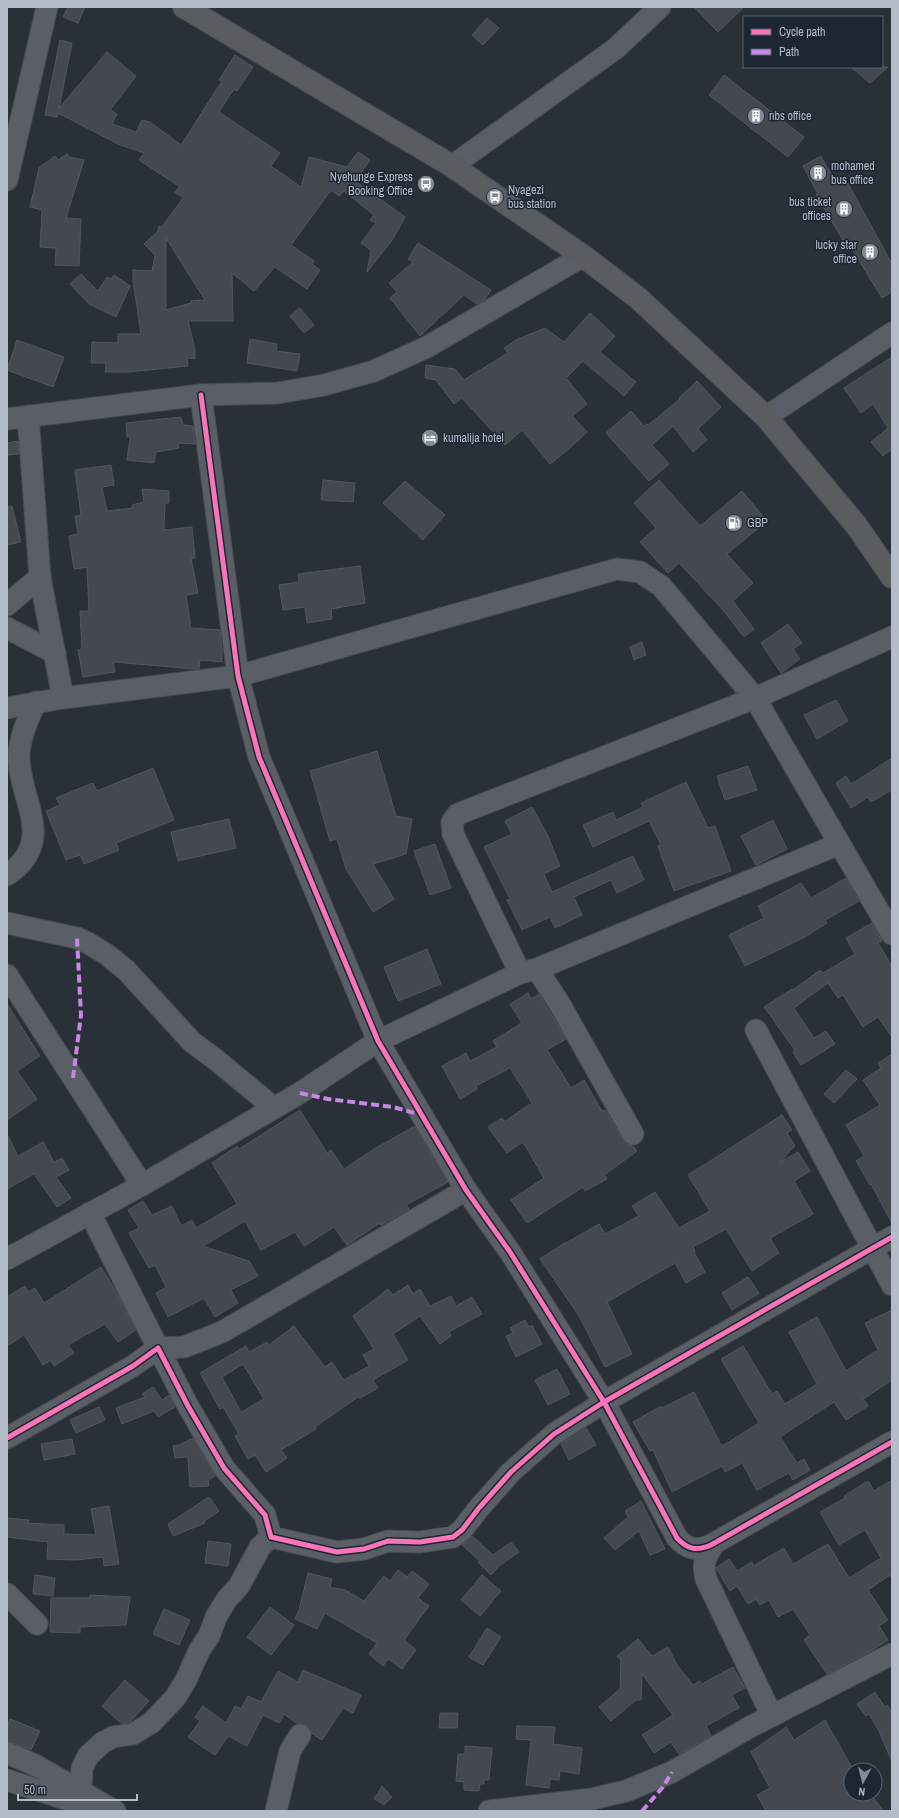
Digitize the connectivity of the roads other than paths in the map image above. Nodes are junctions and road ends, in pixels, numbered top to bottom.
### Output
1 (47, 7) edge
2 (184, 7) edge
3 (660, 7) edge
4 (452, 166) junction
5 (7, 180) edge
6 (582, 256) junction
7 (892, 333) edge
8 (202, 395) junction
9 (28, 416) junction
10 (766, 417) junction
11 (7, 419) edge
12 (40, 577) junction
13 (892, 577) edge
14 (7, 605) edge
15 (7, 628) edge
16 (892, 637) edge
17 (55, 653) junction
18 (238, 676) junction
19 (63, 698) junction
20 (755, 698) junction
21 (36, 702) junction
22 (7, 708) edge
23 (839, 844) junction
24 (7, 874) edge
25 (7, 923) edge
26 (892, 934) edge
27 (528, 971) junction
28 (7, 975) edge
29 (756, 1030) dead end
30 (378, 1041) junction
31 (273, 1107) junction
32 (633, 1134) dead end
33 (142, 1185) junction
34 (466, 1190) junction
35 (90, 1213) junction
36 (892, 1237) edge
37 (872, 1249) junction
38 (7, 1259) edge
39 (892, 1286) edge
40 (158, 1348) junction
41 (604, 1402) junction
42 (7, 1438) edge
43 (892, 1442) edge
44 (271, 1537) junction
45 (714, 1544) junction
46 (7, 1594) edge
47 (37, 1624) dead end
48 (892, 1654) edge
49 (772, 1716) junction
50 (300, 1735) dead end
51 (7, 1753) edge
52 (7, 1780) edge
53 (81, 1792) junction
54 (102, 1811) edge
55 (115, 1811) edge
56 (276, 1811) edge
57 (489, 1811) edge

1 - 5 street
2 - 4 highway
3 - 4 street
4 - 6 highway
6 - 8 street
6 - 10 highway
7 - 10 street
8 - 9 street
8 - 18 street
9 - 11 street
9 - 12 street
10 - 13 highway
12 - 14 street
12 - 17 street
15 - 17 street
16 - 20 street
17 - 19 street
18 - 19 street
18 - 20 street
18 - 30 street
19 - 21 street
20 - 23 street
20 - 27 street
21 - 22 street
21 - 24 street
23 - 26 street
23 - 27 street
25 - 31 street
27 - 30 street
27 - 32 street
28 - 33 street
29 - 37 street
30 - 31 street
30 - 34 street
31 - 33 street
33 - 35 street
34 - 40 street
34 - 41 street
35 - 38 street
35 - 40 street
36 - 37 street
37 - 39 street
37 - 41 street
40 - 42 street
40 - 44 street
41 - 44 street
41 - 45 street
43 - 45 street
44 - 53 street
45 - 49 street
46 - 47 street
48 - 49 street
49 - 57 street
50 - 56 street
51 - 53 street
52 - 54 street
53 - 55 street

